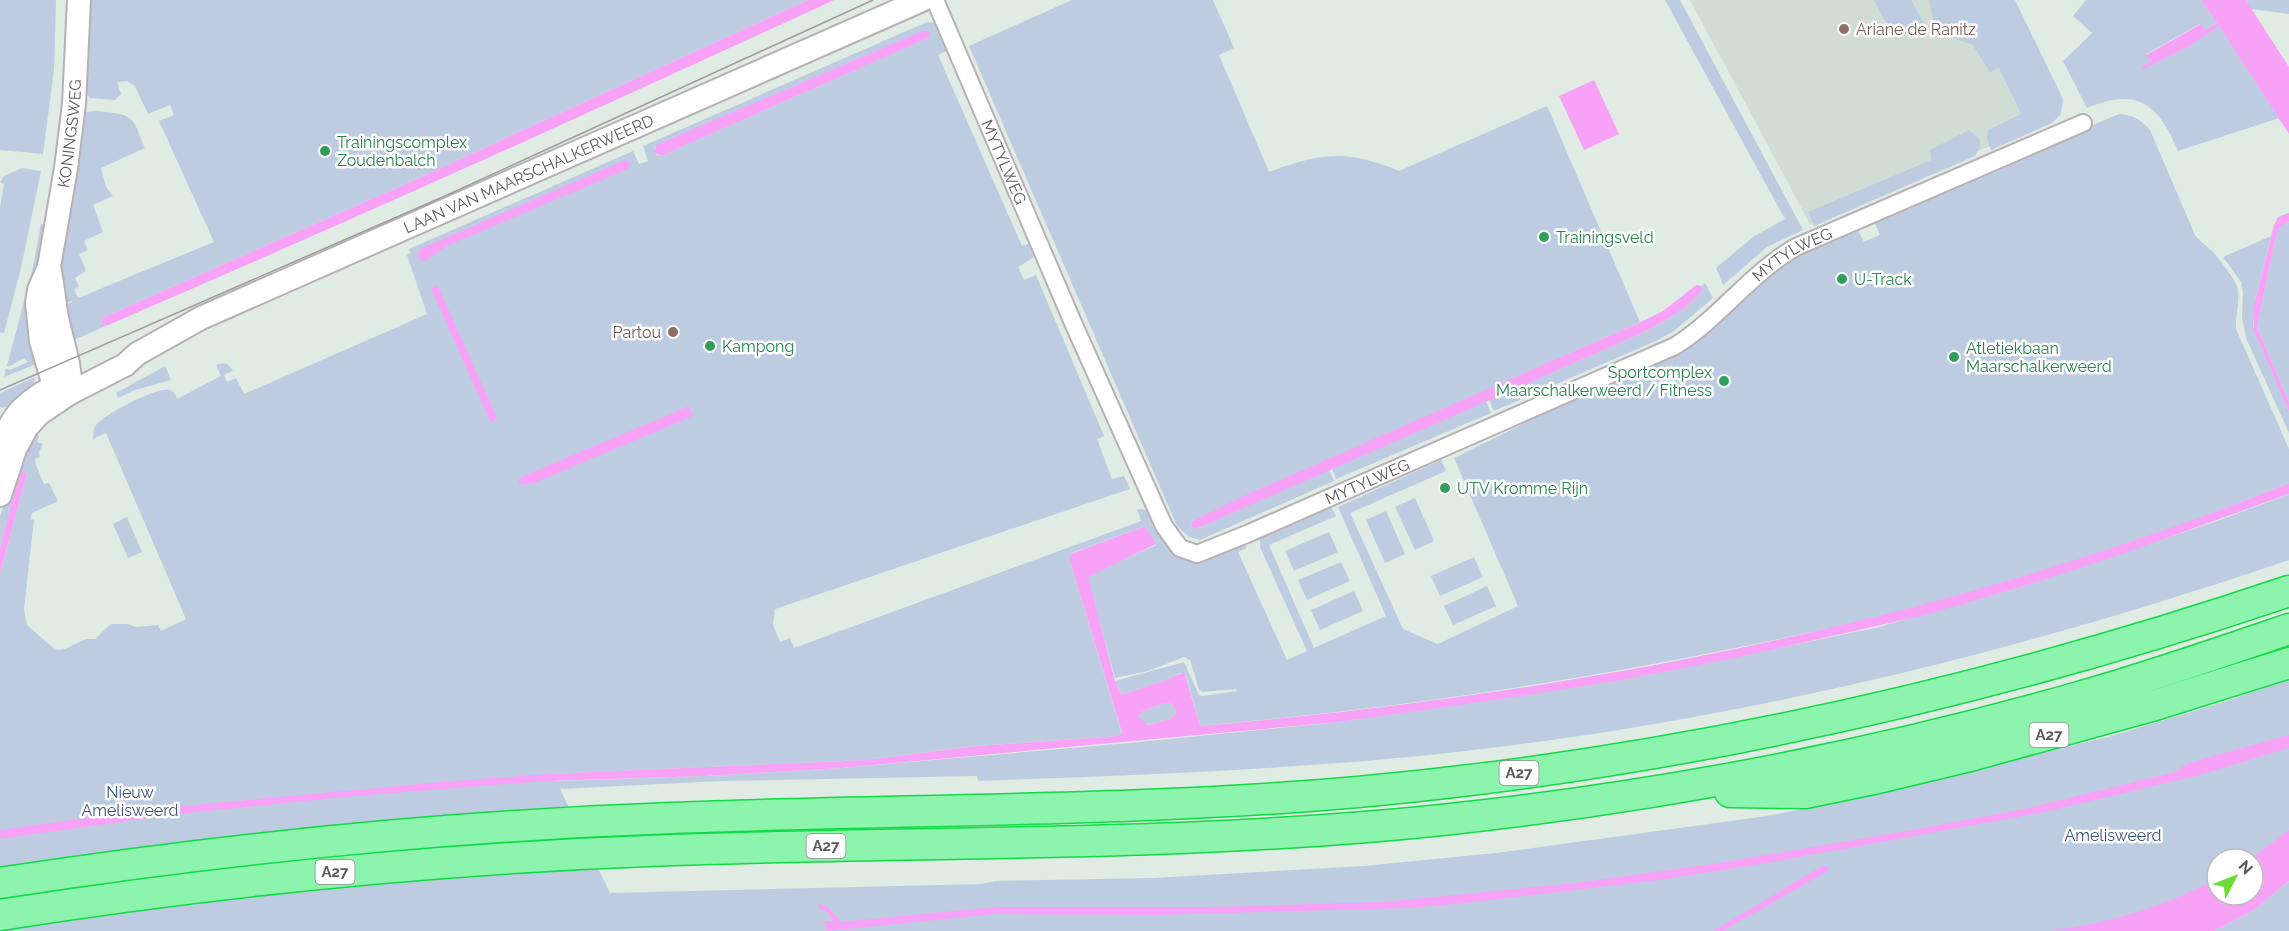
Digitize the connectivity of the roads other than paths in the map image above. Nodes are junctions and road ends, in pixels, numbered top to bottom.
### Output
1 (79, 0) edge
2 (922, 0) edge
3 (935, 0) edge
4 (2083, 123) dead end
5 (65, 385) junction
6 (6, 448) edge
7 (0, 495) edge
8 (2289, 591) edge
9 (2289, 629) edge
10 (2289, 663) edge
11 (1655, 792) junction
12 (0, 883) edge
13 (0, 915) edge

1 - 5 main road, KONINGSWEG
2 - 5 main road, LAAN VAN MAARSCHALKERWEERD
3 - 4 street, MYTYLWEG
5 - 6 main road
6 - 7 main road
8 - 12 highway, A27
9 - 11 highway, A27
10 - 11 highway, A27
11 - 13 highway, A27

